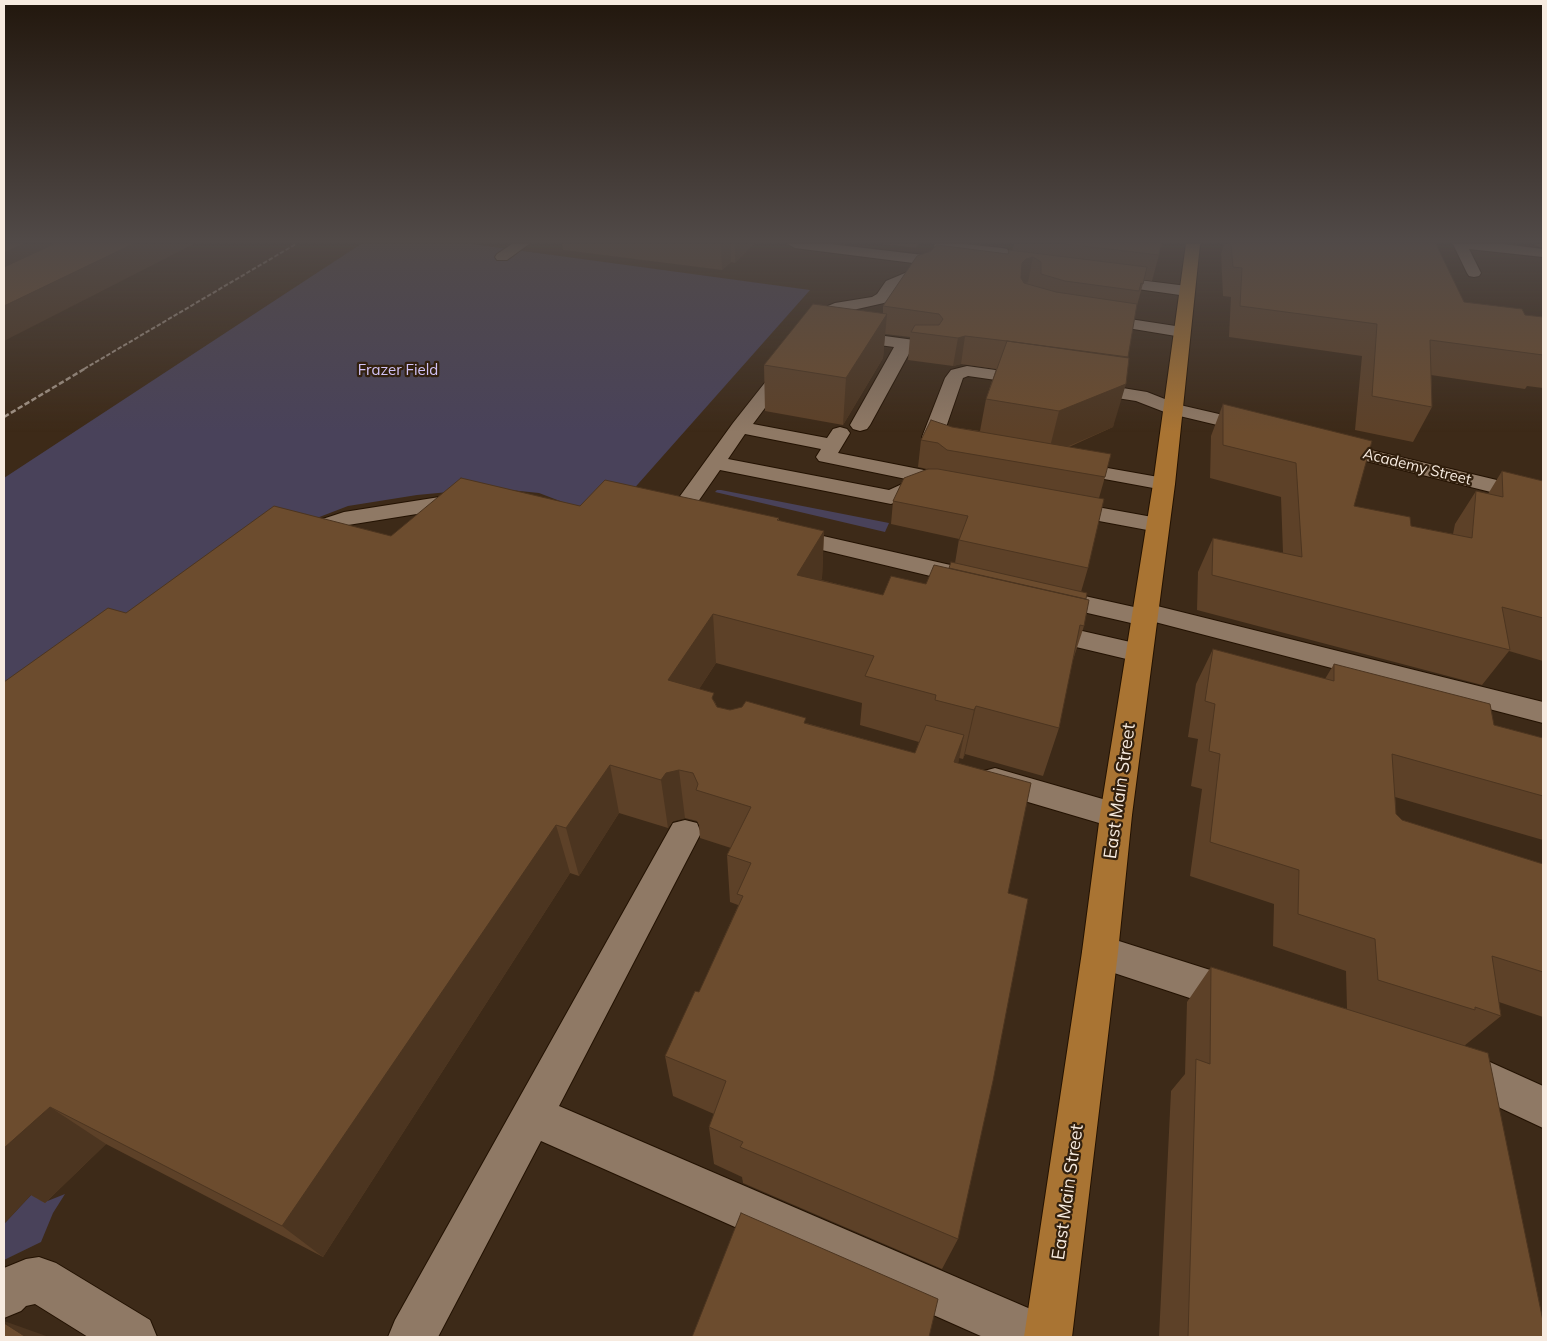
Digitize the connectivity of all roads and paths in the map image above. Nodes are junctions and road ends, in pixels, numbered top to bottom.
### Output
1 (851, 307) edge
2 (1185, 307) edge
3 (1085, 318) edge
4 (815, 331) junction
5 (1182, 332) junction
6 (905, 344) junction
7 (929, 347) edge
8 (1174, 409) junction
9 (860, 425) dead end
10 (740, 428) junction
11 (1274, 433) edge
12 (1312, 442) edge
13 (967, 449) edge
14 (1092, 454) edge
15 (716, 463) junction
16 (1052, 464) edge
17 (1108, 474) junction
18 (1164, 484) junction
19 (489, 498) edge
20 (1543, 498) edge
21 (1041, 503) edge
22 (729, 521) edge
23 (1158, 525) junction
24 (767, 530) edge
25 (282, 540) edge
26 (987, 581) edge
27 (1035, 592) edge
28 (1145, 615) junction
29 (1021, 625) edge
30 (1139, 653) junction
31 (1543, 713) edge
32 (971, 774) edge
33 (1116, 815) junction
34 (685, 833) dead end
35 (1100, 952) junction
36 (1268, 1006) edge
37 (1429, 1058) edge
38 (1543, 1106) edge
39 (532, 1116) junction
40 (4, 1294) edge
41 (133, 1337) edge
42 (412, 1337) edge
43 (1039, 1337) edge
44 (1048, 1337) edge

1 - 4 street
2 - 5 main road, East Main Street
3 - 5 street
4 - 6 street
4 - 10 street
5 - 8 main road, East Main Street
6 - 7 street
6 - 9 street
8 - 11 street
8 - 13 street
8 - 18 main road, East Main Street
10 - 15 street
10 - 15 street
12 - 20 street, Academy Street
14 - 17 street
15 - 22 street
16 - 17 street
17 - 18 street
18 - 23 main road, East Main Street
19 - 25 street
21 - 23 street
23 - 28 main road, East Main Street
24 - 26 street
27 - 28 street
28 - 30 main road, East Main Street
28 - 31 street
29 - 30 street
30 - 33 main road, East Main Street
32 - 33 street
33 - 35 main road, East Main Street
34 - 39 street
35 - 36 street
35 - 44 main road, East Main Street
37 - 38 street
39 - 42 street
39 - 43 street
40 - 41 street

